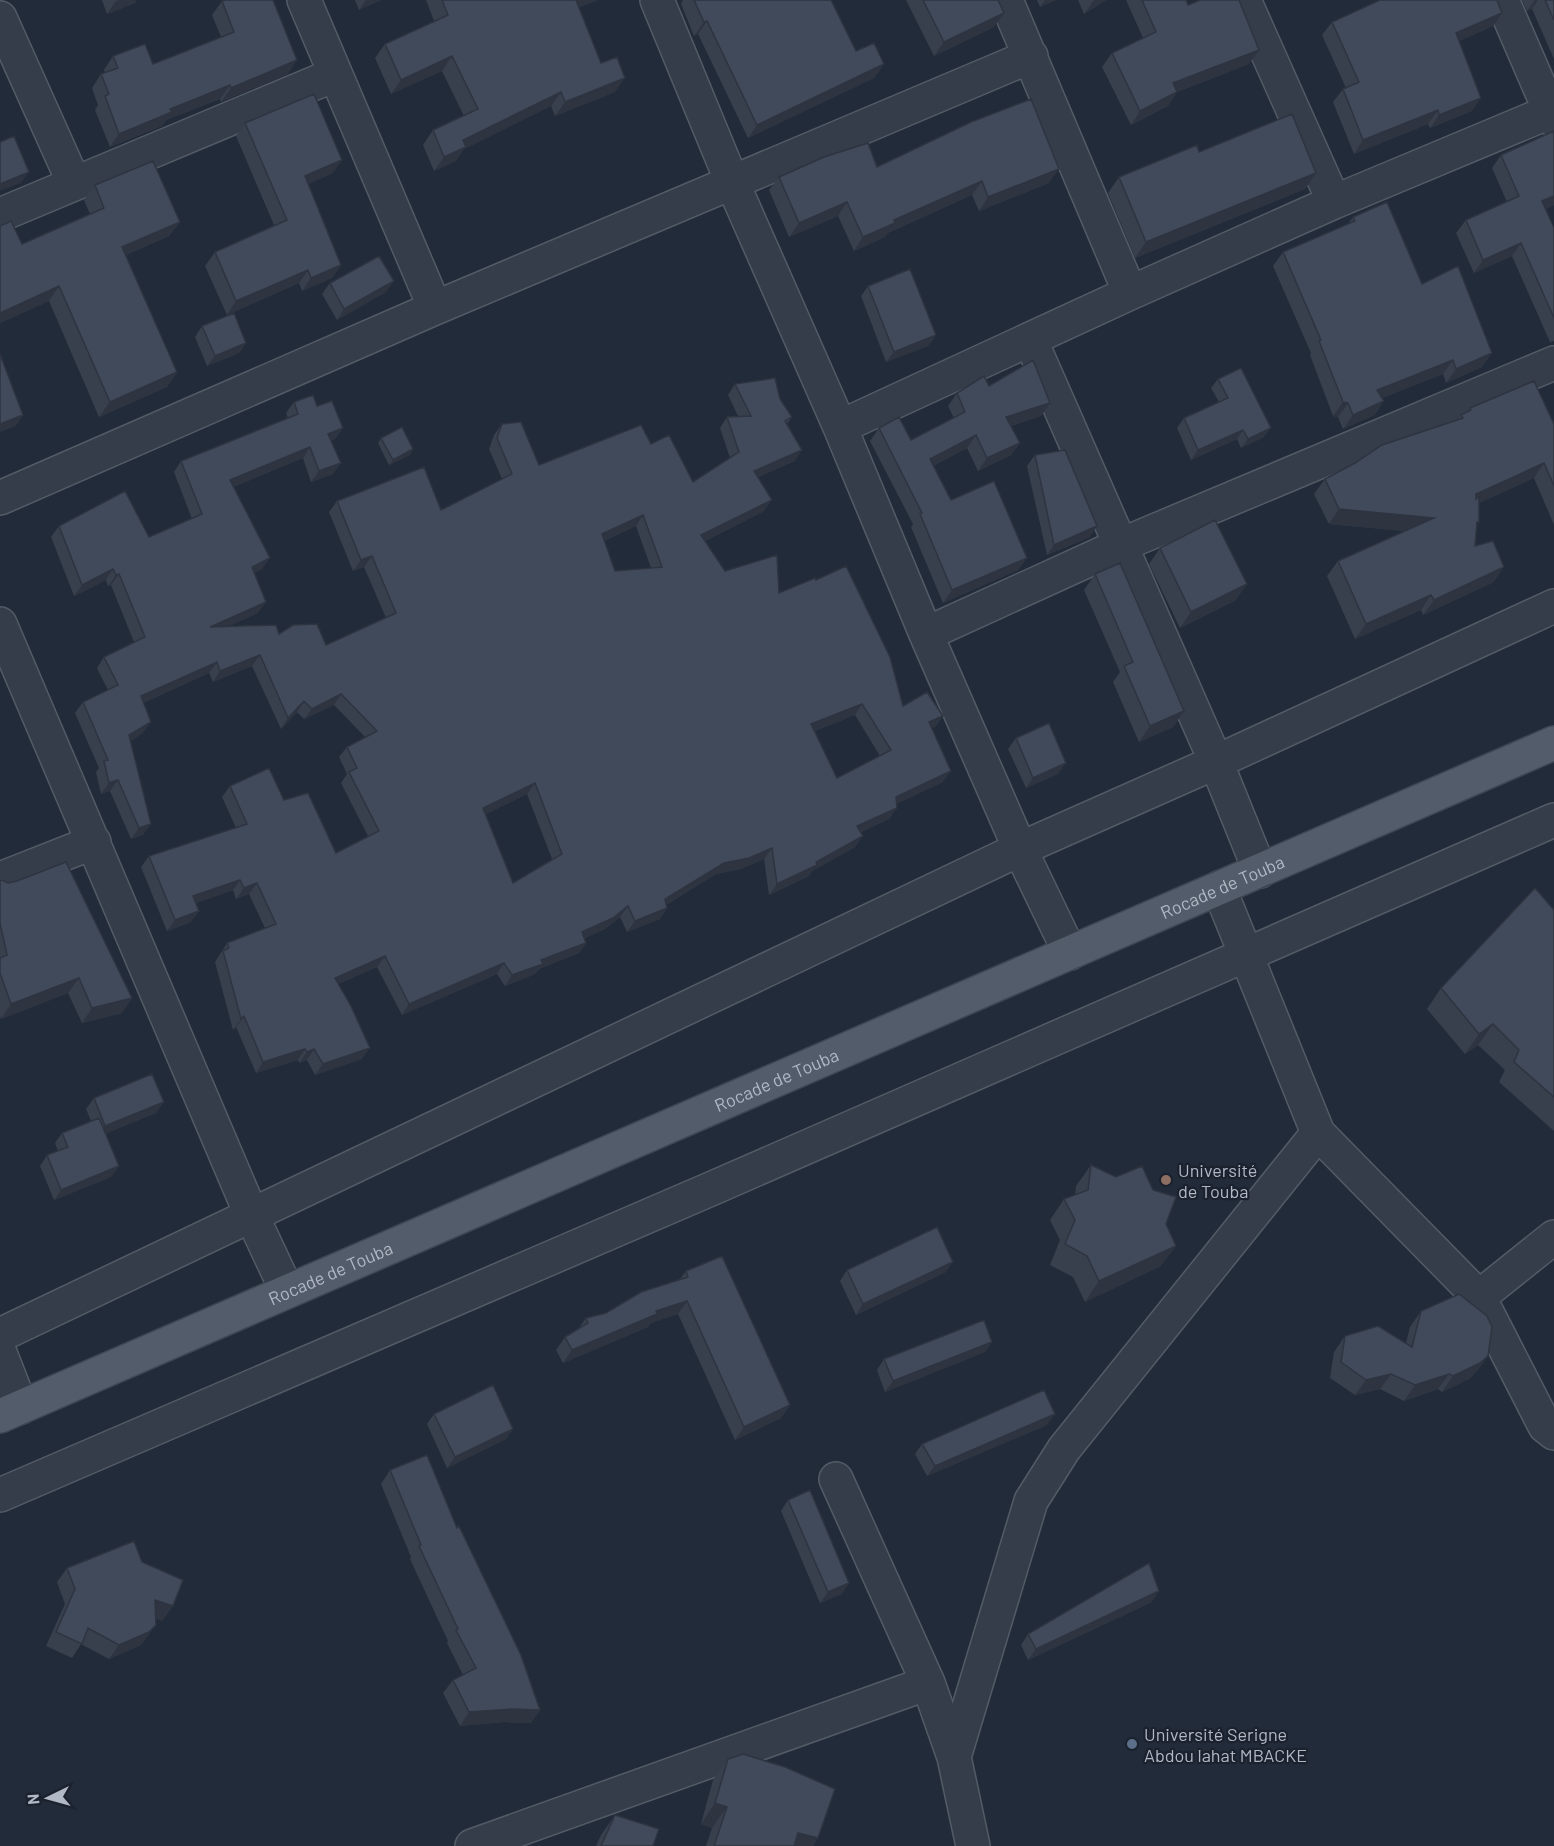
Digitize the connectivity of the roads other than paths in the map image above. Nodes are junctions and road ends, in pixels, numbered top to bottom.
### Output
1 (304, 0) edge
2 (657, 0) edge
3 (1006, 0) edge
4 (1244, 0) edge
5 (1503, 0) edge
6 (0, 18) edge
7 (1031, 56) junction
8 (334, 75) junction
9 (1553, 114) edge
10 (732, 182) junction
11 (75, 183) junction
12 (1334, 202) junction
13 (0, 215) edge
14 (1130, 293) junction
15 (435, 308) junction
16 (1030, 339) junction
17 (1554, 363) edge
18 (840, 427) junction
19 (0, 498) edge
20 (1121, 545) junction
21 (1554, 606) edge
22 (0, 624) edge
23 (926, 634) junction
24 (1554, 743) edge
25 (1216, 762) junction
26 (1554, 820) edge
27 (94, 842) junction
28 (1020, 849) junction
29 (1260, 871) junction
30 (0, 879) edge
31 (1219, 888) junction
32 (1070, 953) junction
33 (1245, 955) junction
34 (1318, 1132) junction
35 (250, 1215) junction
36 (1554, 1237) edge
37 (287, 1291) junction
38 (1479, 1297) junction
39 (0, 1335) edge
40 (0, 1353) edge
41 (10, 1412) edge
42 (1554, 1433) edge
43 (836, 1479) dead end
44 (0, 1496) edge
45 (928, 1683) junction
46 (954, 1757) junction
47 (471, 1846) edge
48 (973, 1846) edge

1 - 8 street
2 - 10 street
3 - 7 street
4 - 12 street
5 - 9 street
6 - 11 street
7 - 10 street
7 - 14 street
8 - 11 street
8 - 15 street
9 - 12 street
10 - 15 street
10 - 18 street
11 - 13 street
12 - 14 street
14 - 16 street
15 - 19 street
16 - 18 street
16 - 20 street
17 - 20 street
18 - 23 street
20 - 23 street
20 - 25 street
21 - 25 street
22 - 27 street
23 - 28 street
24 - 29 main road, Rocade de Touba
25 - 28 street
25 - 29 street
26 - 33 street
27 - 30 street
27 - 35 street
28 - 32 street
28 - 35 street
29 - 31 main road, Rocade de Touba
31 - 32 main road, Rocade de Touba
31 - 33 street
32 - 37 main road, Rocade de Touba
33 - 34 street
33 - 44 street
34 - 38 street
34 - 46 street
35 - 37 street
35 - 39 street
36 - 38 street
37 - 41 main road, Rocade de Touba
38 - 42 street
40 - 41 street
43 - 45 street
45 - 46 street
45 - 47 street
46 - 48 street

